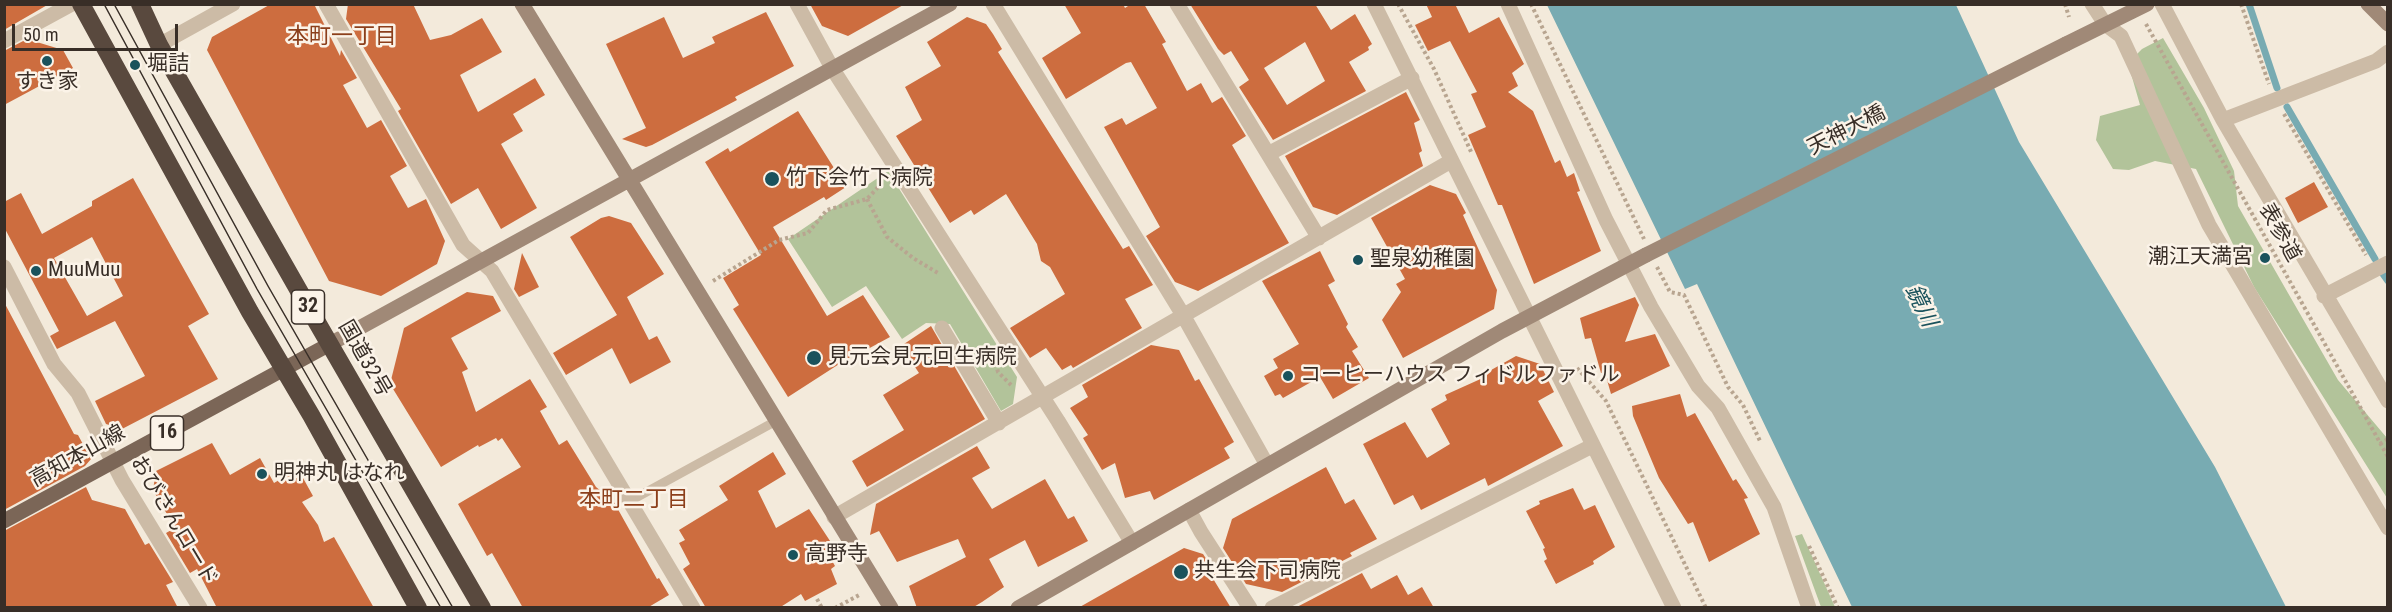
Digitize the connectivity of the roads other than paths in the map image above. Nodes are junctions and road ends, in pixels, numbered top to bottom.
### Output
1 (72, 4) edge
2 (81, 4) edge
3 (140, 4) edge
4 (234, 4) edge
5 (326, 4) edge
6 (522, 4) edge
7 (797, 4) edge
8 (950, 4) edge
9 (993, 4) edge
10 (1177, 4) edge
11 (1374, 4) edge
12 (1508, 4) edge
13 (2092, 4) edge
14 (2108, 4) edge
15 (2147, 4) edge
16 (2162, 4) edge
17 (2368, 4) edge
18 (2105, 24) junction
19 (2388, 24) edge
20 (4, 41) edge
21 (159, 45) junction
22 (2388, 52) edge
23 (832, 68) junction
24 (1412, 78) junction
25 (2223, 120) junction
26 (1268, 154) junction
27 (1450, 161) junction
28 (628, 178) junction
29 (1319, 238) junction
30 (478, 260) junction
31 (1630, 264) junction
32 (2381, 266) edge
33 (4, 267) edge
34 (2324, 296) junction
35 (1183, 315) junction
36 (1529, 317) junction
37 (942, 328) dead end
38 (330, 344) junction
39 (284, 369) junction
40 (1043, 399) junction
41 (2388, 401) edge
42 (776, 421) junction
43 (999, 423) junction
44 (1592, 446) junction
45 (113, 462) junction
46 (1268, 465) junction
47 (630, 501) junction
48 (1189, 510) junction
49 (834, 517) junction
50 (4, 521) edge
51 (2388, 528) edge
52 (1132, 543) junction
53 (200, 608) edge
54 (418, 608) edge
55 (482, 608) edge
56 (693, 608) edge
57 (891, 608) edge
58 (1018, 608) edge
59 (1250, 608) edge
60 (1272, 608) edge
61 (1674, 608) edge
62 (1809, 608) edge

1 - 20 street
2 - 39 highway, 32
3 - 21 highway, 国道32号 / 32
4 - 21 street
5 - 30 street
6 - 28 street
7 - 23 street
8 - 23 street
9 - 35 street
10 - 26 street
11 - 24 street
12 - 31 street
13 - 18 street
14 - 18 street
15 - 18 street, 天神大橋
16 - 25 street
17 - 19 street
18 - 31 street, 天神大橋, bridge
18 - 51 street
21 - 38 highway, 国道32号 / 32
22 - 25 street
23 - 28 street
23 - 40 street
24 - 26 street
24 - 27 street
25 - 34 street
26 - 29 street
27 - 29 street
27 - 36 street
28 - 30 street
28 - 42 street
29 - 35 street
30 - 38 street
30 - 47 street
31 - 36 street, 天神大橋
31 - 62 street
32 - 34 street
33 - 45 street, おびさんロード
34 - 41 street
35 - 40 street
35 - 46 street
36 - 44 street
36 - 46 street, 天神大橋
37 - 43 street
38 - 39 main road, 高知本山線 / 16
38 - 55 highway, 国道32号 / 32
39 - 45 main road, 高知本山線 / 16
39 - 54 highway, 32
40 - 43 street
40 - 52 street
42 - 47 lane
42 - 49 street
43 - 49 street
44 - 60 street
44 - 61 street
45 - 50 main road, 高知本山線 / 16
45 - 53 street, おびさんロード
46 - 48 street, 天神大橋
47 - 56 street
48 - 52 street, 天神大橋
48 - 59 street
49 - 57 street
52 - 58 street, 天神大橋

